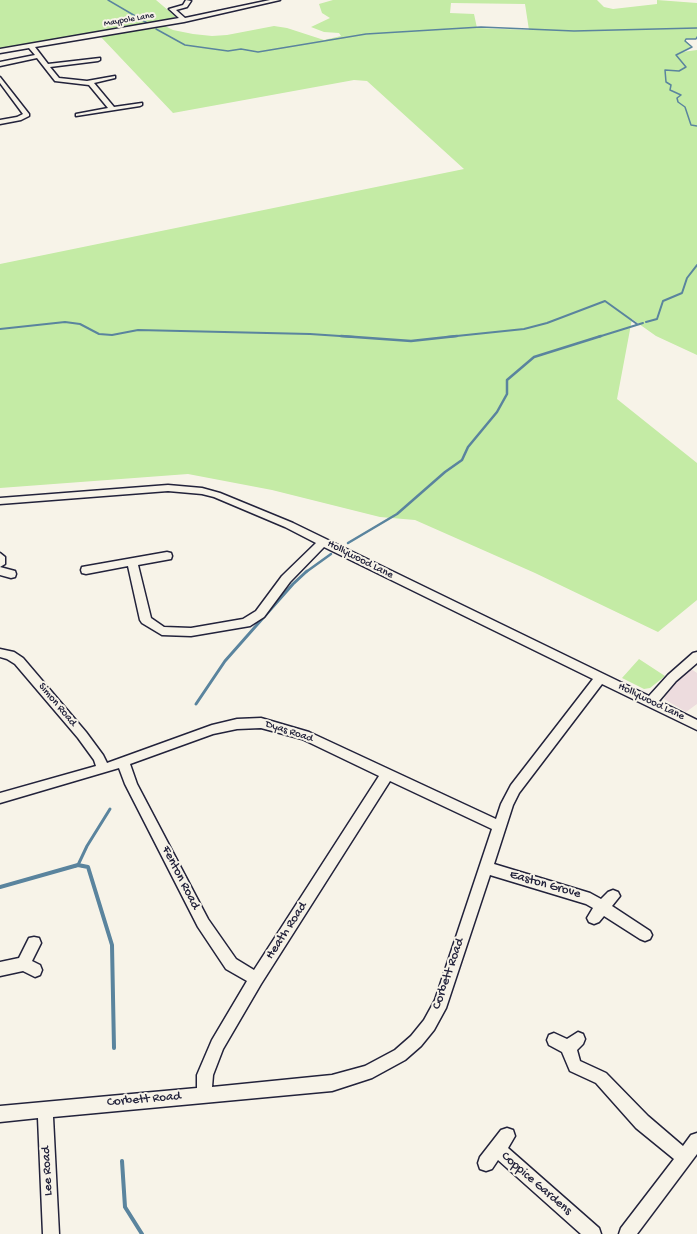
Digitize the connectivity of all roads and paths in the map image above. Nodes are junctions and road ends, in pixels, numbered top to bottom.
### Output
1 (254, 0) edge
2 (277, 0) edge
3 (188, 1) edge
4 (261, 4) junction
5 (184, 20) junction
6 (31, 46) junction
7 (0, 51) edge
8 (39, 56) junction
9 (98, 59) dead end
10 (0, 64) edge
11 (46, 66) junction
12 (113, 77) dead end
13 (0, 79) edge
14 (89, 82) junction
15 (140, 104) dead end
16 (112, 109) junction
17 (78, 115) dead end
18 (0, 122) edge
19 (0, 501) edge
20 (323, 542) junction
21 (167, 556) dead end
22 (0, 557) edge
23 (132, 563) junction
24 (0, 564) edge
25 (86, 570) dead end
26 (0, 571) edge
27 (11, 574) dead end
28 (0, 653) edge
29 (697, 656) edge
30 (600, 678) junction
31 (651, 702) junction
32 (697, 725) edge
33 (123, 762) junction
34 (103, 769) junction
35 (387, 774) junction
36 (0, 798) edge
37 (498, 826) junction
38 (486, 868) junction
39 (613, 896) dead end
40 (602, 906) junction
41 (594, 918) dead end
42 (645, 935) dead end
43 (34, 943) dead end
44 (0, 969) edge
45 (256, 979) junction
46 (554, 1040) dead end
47 (204, 1095) junction
48 (45, 1109) junction
49 (0, 1114) edge
50 (507, 1136) dead end
51 (697, 1141) edge
52 (497, 1149) junction
53 (684, 1157) junction
54 (486, 1162) dead end
55 (51, 1234) edge
56 (593, 1234) edge
57 (627, 1234) edge

1 - 4 street
2 - 4 street, Maypole Lane
3 - 5 street
4 - 5 street, Maypole Lane
5 - 6 street, Maypole Lane
6 - 7 street, Maypole Lane
6 - 8 street
8 - 10 street
8 - 11 street
9 - 11 street
11 - 14 street
12 - 14 street
13 - 18 street
14 - 16 street
15 - 16 street
16 - 17 street
19 - 20 street, Hollywood Lane
20 - 23 street
20 - 30 street, Hollywood Lane
21 - 23 street
22 - 24 street
23 - 25 street
26 - 27 street
28 - 34 street, Simon Road
29 - 31 street
30 - 31 street, Hollywood Lane
30 - 37 street, Corbett Road
31 - 32 street, Hollywood Lane
33 - 34 street, Dyas Road
33 - 35 street, Dyas Road
33 - 45 street, Fenton Road
34 - 36 street, Dyas Road
35 - 37 street, Dyas Road
35 - 45 street, Heath Road
37 - 38 street, Corbett Road
38 - 40 street, Easton Grove
38 - 47 street, Corbett Road
39 - 40 street
40 - 41 street
40 - 42 street, Easton Grove
43 - 44 street
45 - 47 street, Heath Road
46 - 53 street
47 - 48 street, Corbett Road
48 - 49 street, Corbett Road
48 - 55 street, Lee Road
50 - 52 street, Coppice Gardens
51 - 53 street
52 - 54 street, Coppice Gardens
52 - 56 street, Coppice Gardens
53 - 57 street

